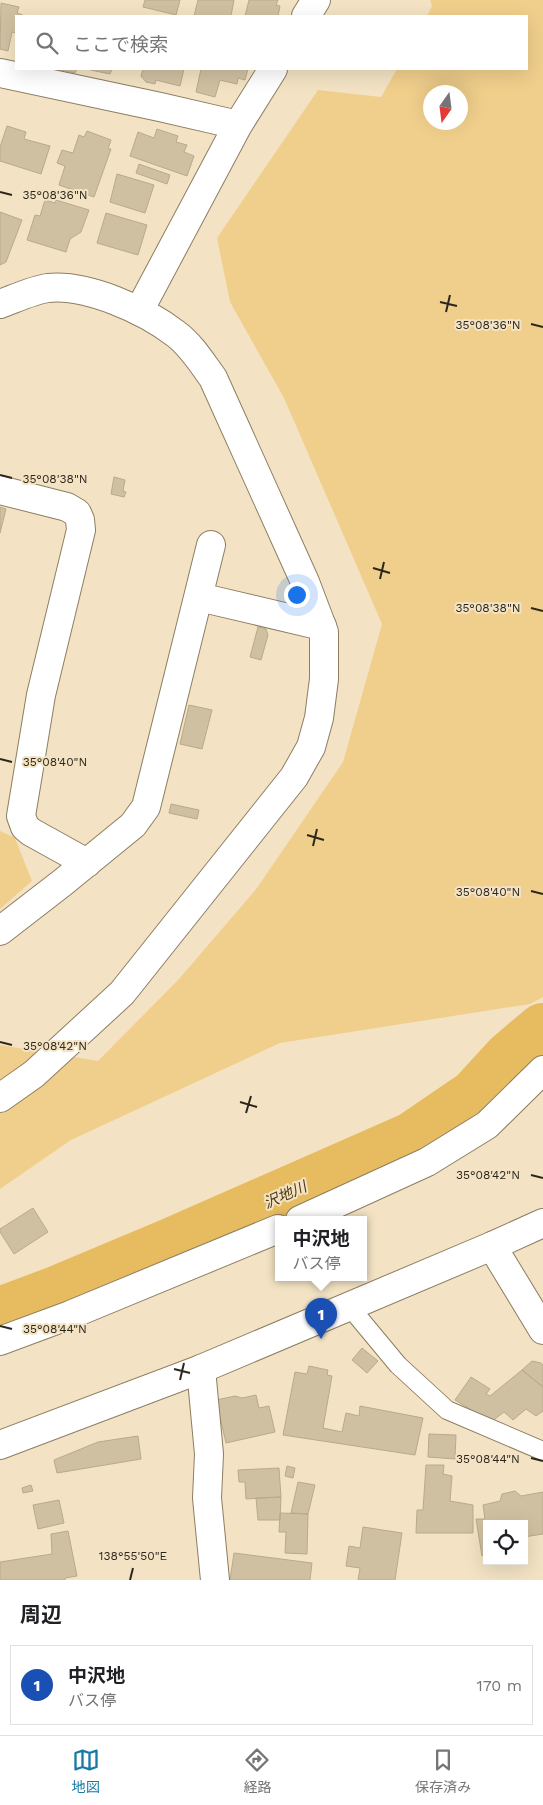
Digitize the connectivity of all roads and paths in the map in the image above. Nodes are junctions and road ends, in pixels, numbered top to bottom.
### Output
1 (316, 0) edge
2 (307, 15) edge
3 (272, 70) edge
4 (0, 73) edge
5 (238, 125) junction
6 (0, 304) edge
7 (139, 311) junction
8 (0, 490) edge
9 (211, 546) dead end
10 (199, 597) junction
11 (322, 626) junction
12 (87, 863) junction
13 (0, 931) edge
14 (543, 1070) edge
15 (0, 1098) edge
16 (309, 1216) edge
17 (543, 1223) edge
18 (275, 1230) edge
19 (492, 1246) junction
20 (349, 1306) junction
21 (543, 1330) edge
22 (0, 1342) edge
23 (201, 1369) junction
24 (0, 1445) edge
25 (543, 1451) edge
26 (216, 1580) edge

1 - 2 street
3 - 5 street
4 - 5 street
5 - 7 street
6 - 7 street
7 - 11 street
8 - 12 street
9 - 10 street
10 - 11 street
10 - 12 street
11 - 15 street
12 - 13 street
14 - 16 street
17 - 19 street
18 - 22 street
19 - 20 street
19 - 21 street
20 - 23 street
20 - 25 lane
23 - 24 street
23 - 26 street

